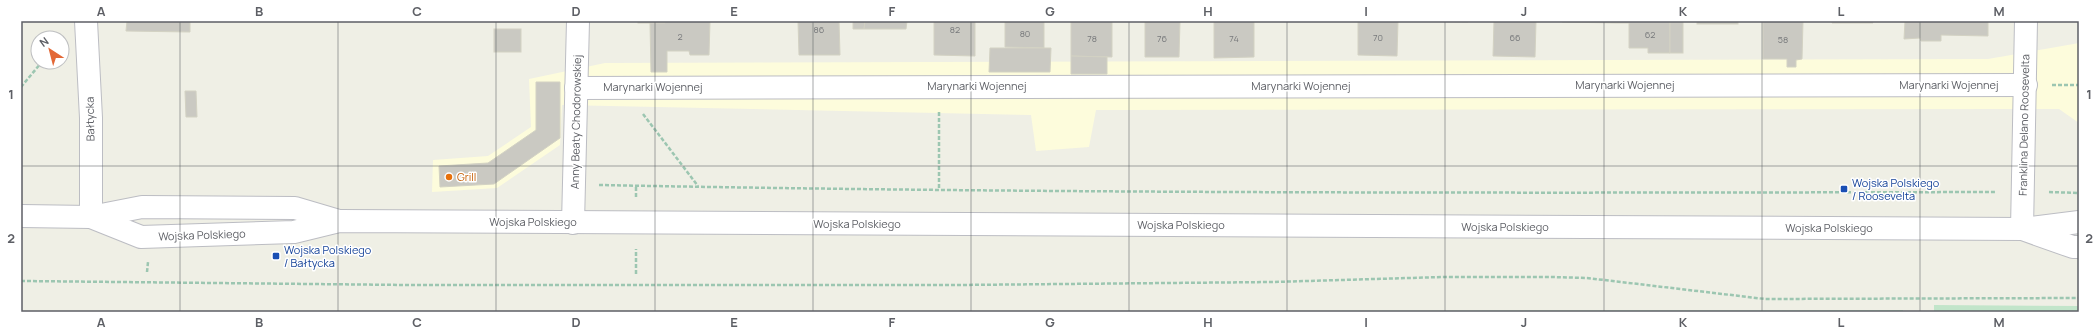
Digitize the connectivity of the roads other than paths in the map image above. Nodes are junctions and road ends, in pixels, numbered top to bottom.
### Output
1 (86, 21) edge
2 (578, 21) edge
3 (2026, 21) edge
4 (2026, 85) junction
5 (576, 88) junction
6 (21, 216) edge
7 (91, 217) junction
8 (339, 221) junction
9 (2079, 222) edge
10 (573, 223) junction
11 (2022, 229) junction
12 (2079, 247) edge

1 - 7 street, Bałtycka
2 - 5 street, Anny Beaty Chodorowskiej
3 - 4 street, Franklina Delano Roosevelta
4 - 5 street, Marynarki Wojennej
4 - 11 street, Franklina Delano Roosevelta
5 - 10 street, Anny Beaty Chodorowskiej
6 - 7 street, Wojska Polskiego
7 - 8 street, Wojska Polskiego
7 - 8 street, Wojska Polskiego
8 - 10 street, Wojska Polskiego
9 - 11 street, Wojska Polskiego
10 - 11 street, Wojska Polskiego
11 - 12 street, Wojska Polskiego

